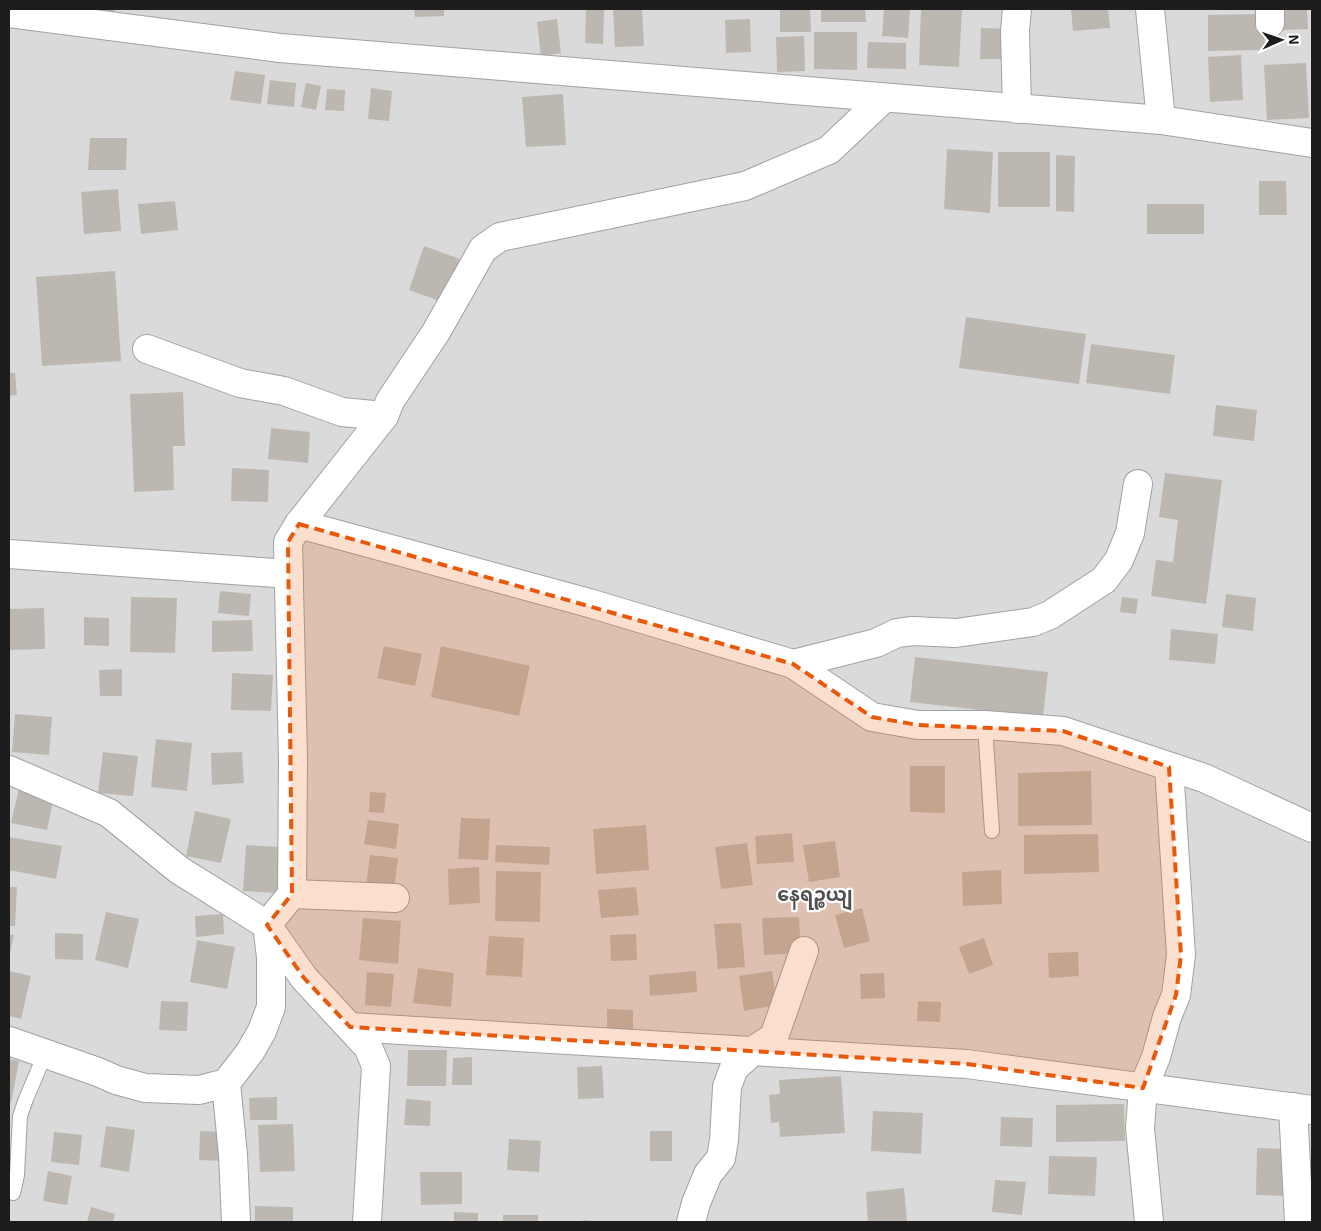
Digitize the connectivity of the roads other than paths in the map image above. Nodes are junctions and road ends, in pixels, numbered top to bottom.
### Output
1 (9, 9) edge
2 (1017, 9) edge
3 (1150, 9) edge
4 (9, 13) edge
5 (884, 98) junction
6 (1017, 109) junction
7 (1161, 120) junction
8 (1312, 143) edge
9 (148, 349) dead end
10 (384, 416) junction
11 (1138, 484) dead end
12 (299, 524) junction
13 (9, 554) edge
14 (289, 574) junction
15 (793, 664) junction
16 (985, 725) junction
17 (1169, 767) junction
18 (9, 770) edge
19 (1312, 828) edge
20 (992, 831) dead end
21 (292, 894) junction
22 (395, 898) dead end
23 (267, 924) junction
24 (804, 951) dead end
25 (350, 1027) junction
26 (9, 1041) edge
27 (754, 1050) junction
28 (45, 1054) junction
29 (226, 1084) junction
30 (1143, 1088) junction
31 (1303, 1109) edge
32 (13, 1193) dead end
33 (236, 1222) edge
34 (367, 1222) edge
35 (692, 1222) edge
36 (1149, 1222) edge
37 (1298, 1222) edge

1 - 4 street
2 - 6 street
3 - 7 street
4 - 5 street
5 - 6 street
5 - 10 street
6 - 7 street
7 - 8 street
9 - 10 street
10 - 12 street
11 - 15 street
12 - 14 street
12 - 15 street
13 - 14 street
14 - 21 street
15 - 16 street
16 - 17 street
16 - 20 lane
17 - 19 street
17 - 30 street
18 - 23 street
21 - 22 street
21 - 23 street
23 - 25 street
23 - 29 street
24 - 27 street
25 - 27 street
25 - 34 street
26 - 28 street
27 - 30 street
27 - 35 street
28 - 29 street
28 - 32 lane
29 - 33 street
30 - 31 street
30 - 36 street
31 - 37 street

